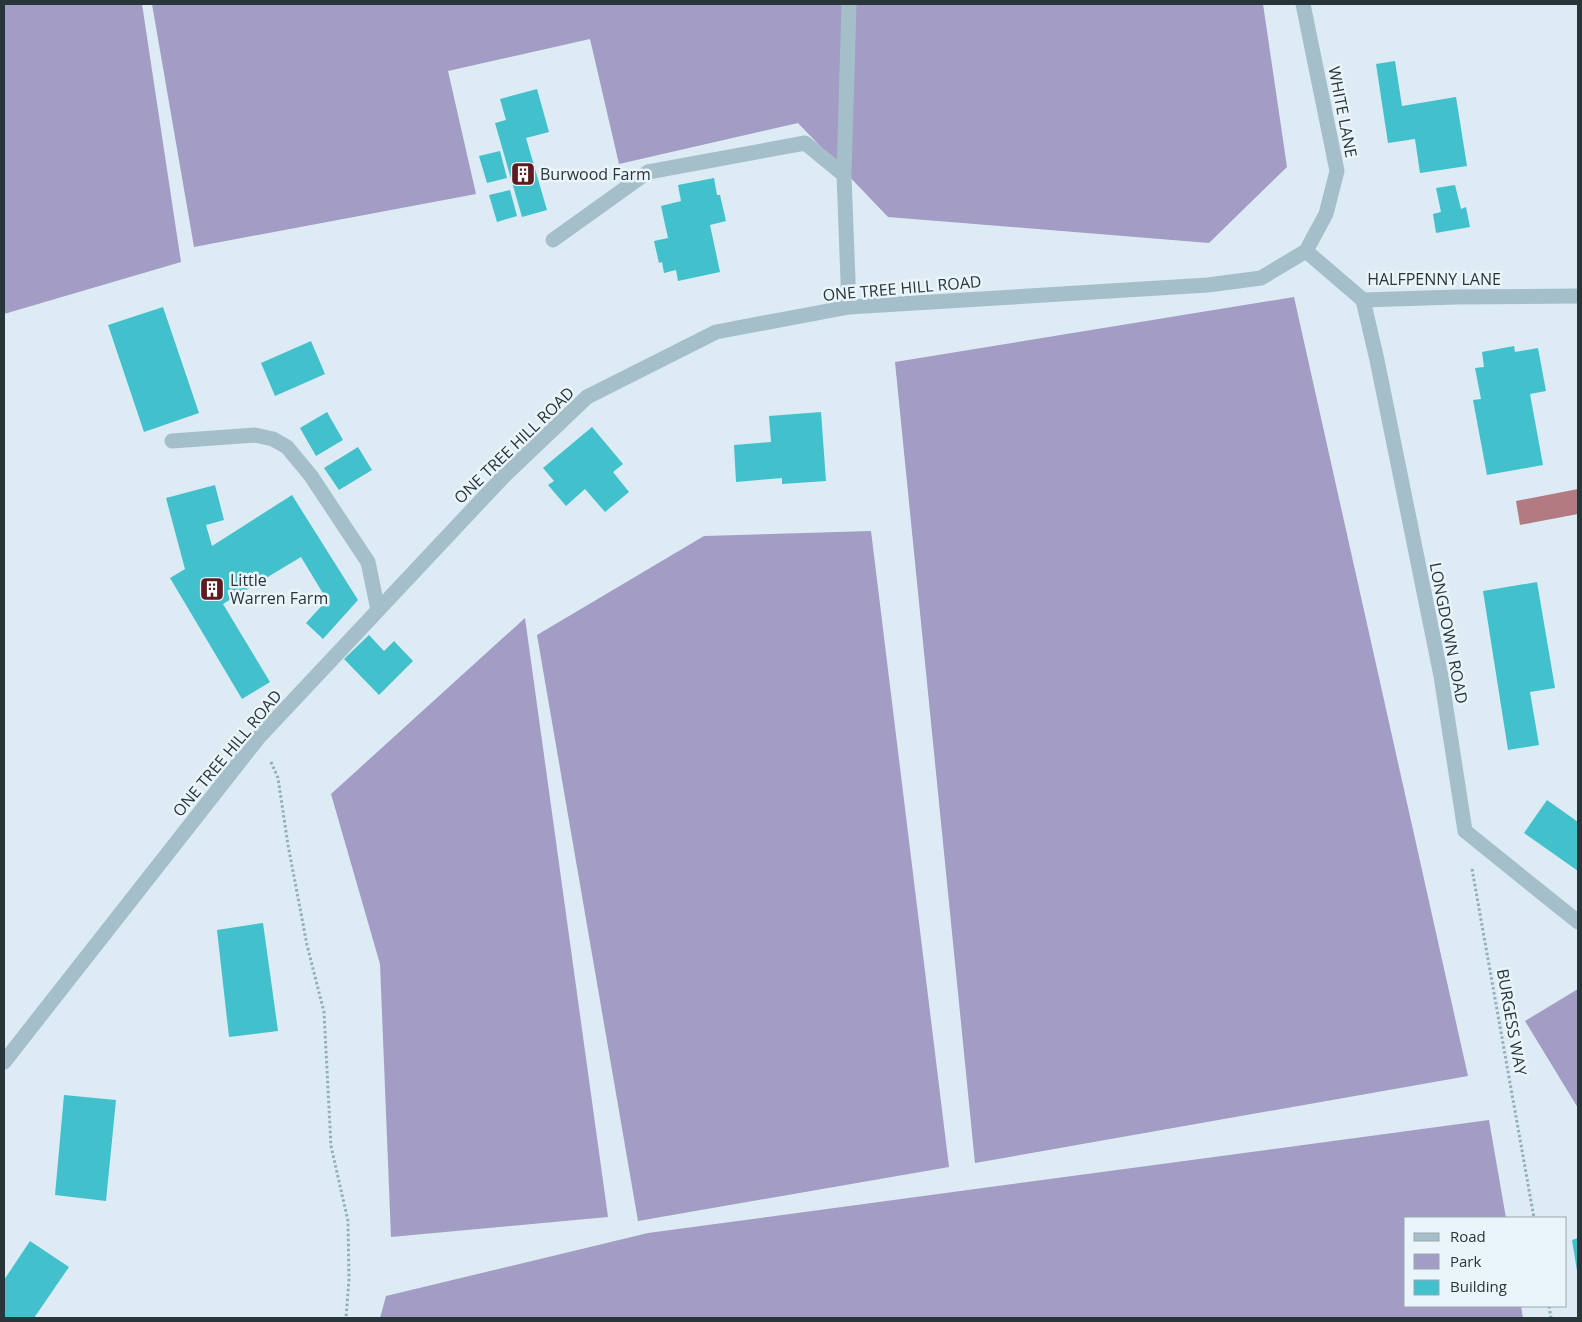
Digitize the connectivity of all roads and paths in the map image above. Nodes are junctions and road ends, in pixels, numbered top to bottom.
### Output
1 (849, 4) edge
2 (1303, 4) edge
3 (844, 175) junction
4 (553, 240) dead end
5 (1306, 251) junction
6 (1578, 296) edge
7 (1363, 300) junction
8 (849, 307) junction
9 (172, 441) dead end
10 (378, 610) junction
11 (259, 737) junction
12 (1465, 831) junction
13 (1578, 922) edge
14 (4, 1062) edge
15 (1534, 1217) edge
16 (346, 1318) edge

1 - 3 street
2 - 5 street, WHITE LANE
3 - 4 street
3 - 8 street
5 - 7 street, HALFPENNY LANE
5 - 8 street, ONE TREE HILL ROAD
6 - 7 street, HALFPENNY LANE
7 - 12 street, LONGDOWN ROAD
8 - 10 street, ONE TREE HILL ROAD
9 - 10 street
10 - 11 street, ONE TREE HILL ROAD
11 - 14 street, ONE TREE HILL ROAD
11 - 16 path
12 - 13 street
12 - 15 path, BURGESS WAY

